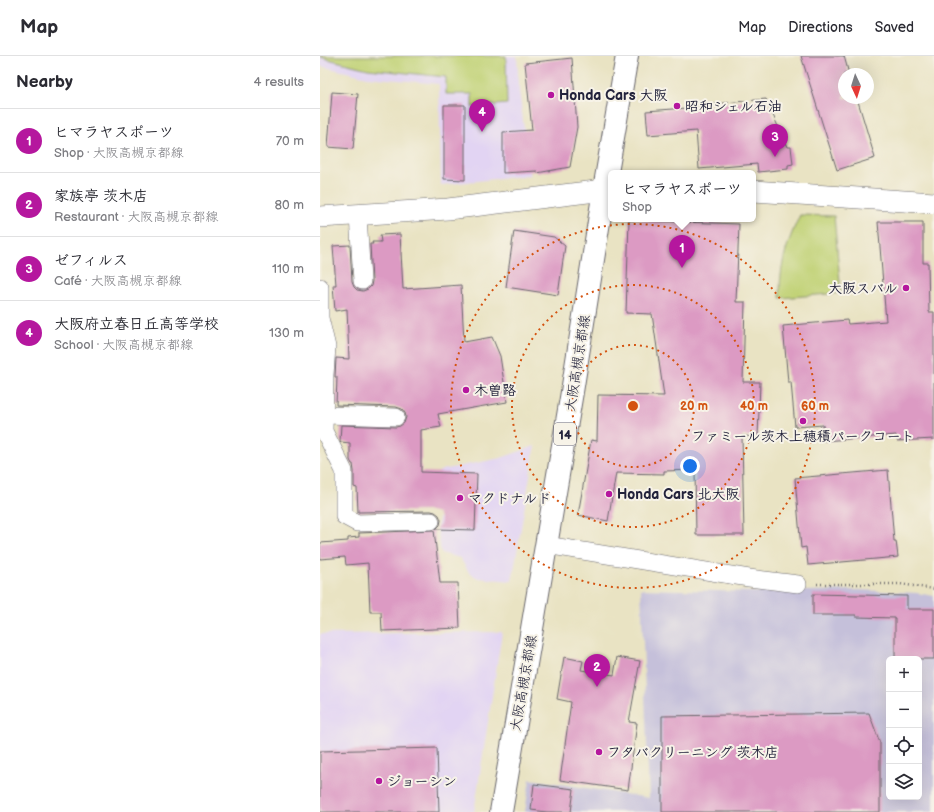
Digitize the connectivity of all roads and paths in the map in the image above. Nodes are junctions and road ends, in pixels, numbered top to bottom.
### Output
1 (627, 56) edge
2 (610, 170) edge
3 (607, 190) edge
4 (756, 191) edge
5 (934, 203) edge
6 (358, 215) junction
7 (320, 217) edge
8 (362, 281) dead end
9 (320, 287) edge
10 (323, 375) edge
11 (325, 415) junction
12 (396, 417) dead end
13 (431, 521) dead end
14 (546, 545) junction
15 (798, 584) joint
16 (934, 589) edge
17 (501, 812) edge

1 - 2 main road, 大阪高槻京都線 / 14
3 - 6 street
3 - 14 main road, 大阪高槻京都線 / 14
4 - 5 street
6 - 7 street
6 - 8 street
9 - 10 street
10 - 11 street
11 - 12 street
11 - 13 street
14 - 15 street
14 - 17 main road, 大阪高槻京都線 / 14
15 - 16 path

